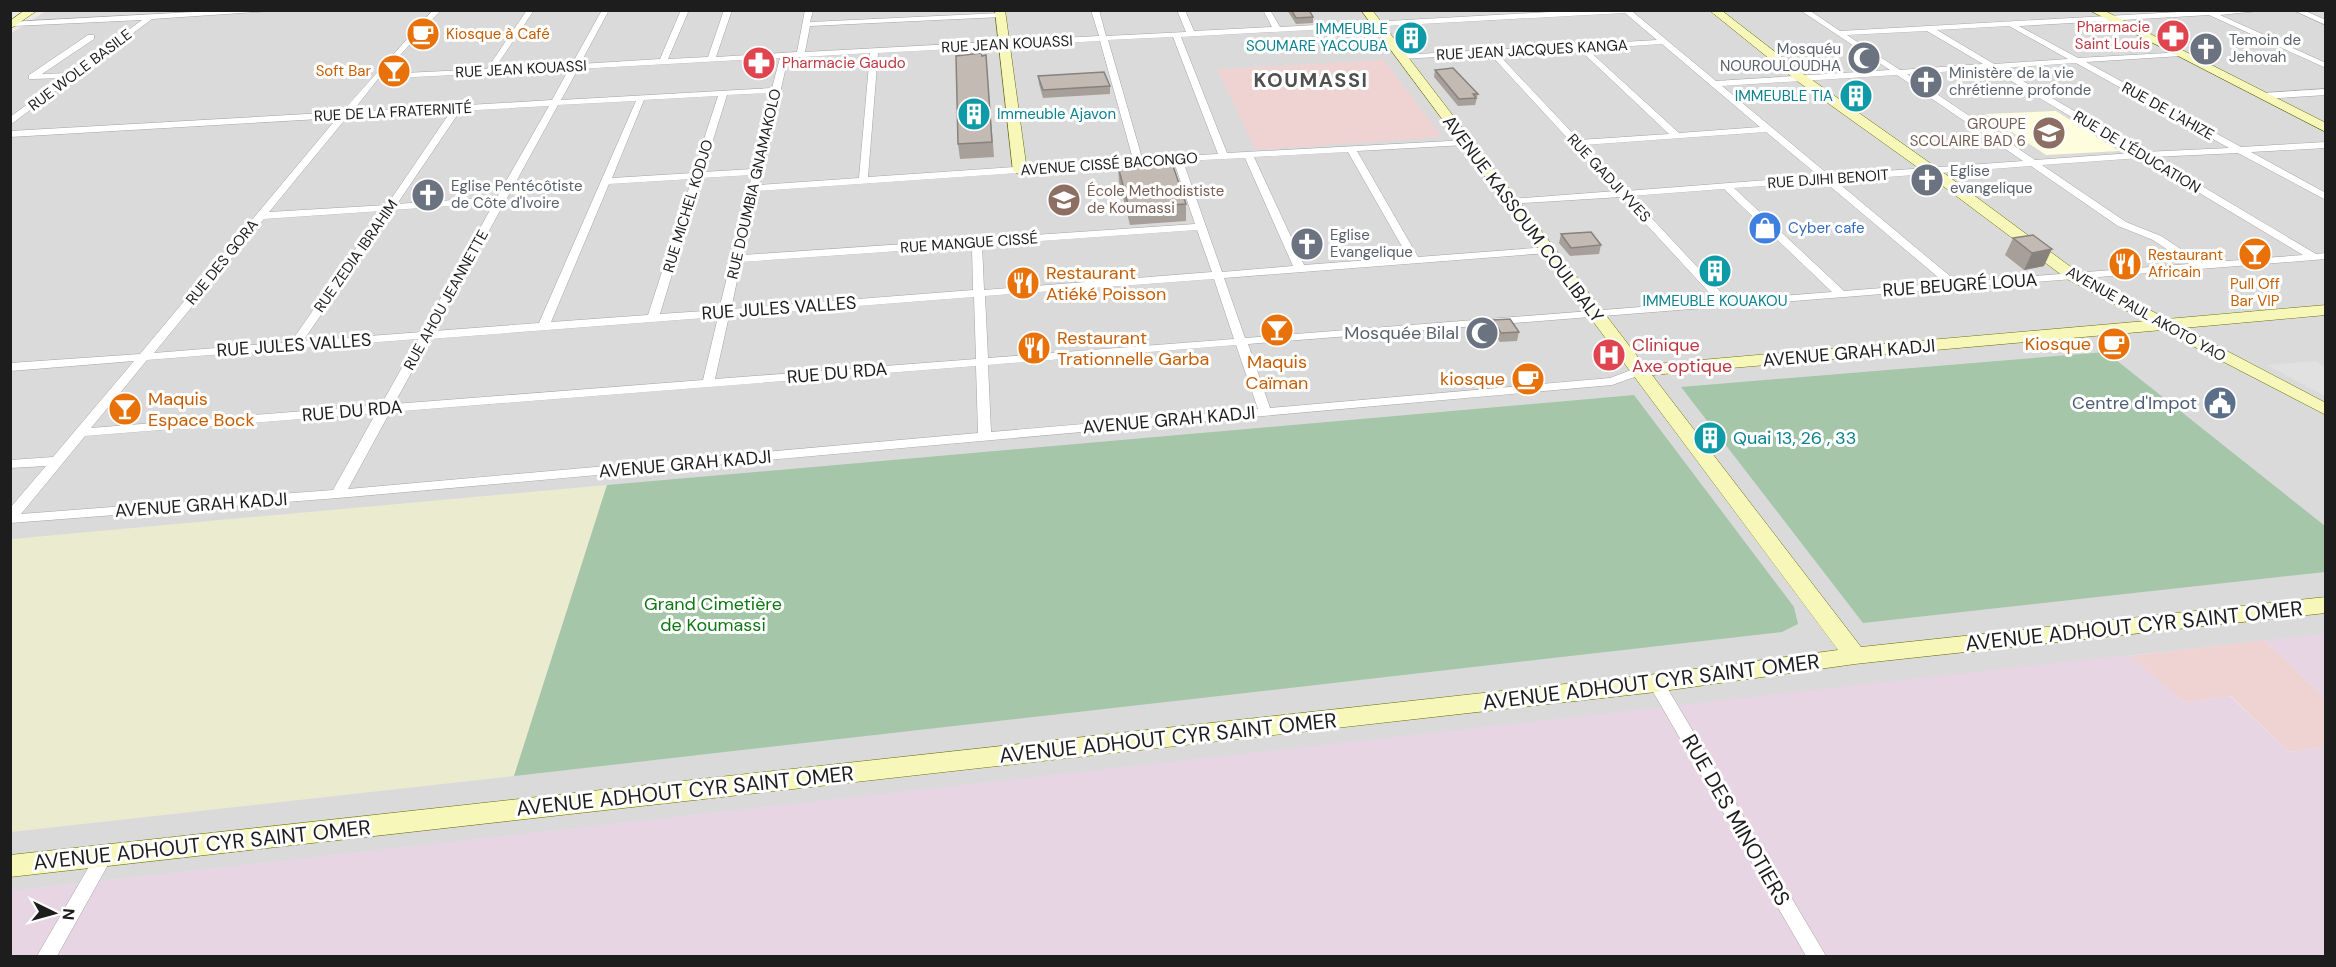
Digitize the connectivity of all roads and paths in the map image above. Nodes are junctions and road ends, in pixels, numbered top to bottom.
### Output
1 (33, 10) edge
2 (283, 10) edge
3 (438, 10) edge
4 (531, 10) edge
5 (606, 10) edge
6 (685, 10) edge
7 (728, 10) edge
8 (809, 10) edge
9 (890, 10) edge
10 (1095, 10) edge
11 (1181, 10) edge
12 (1266, 10) edge
13 (1366, 10) edge
14 (1456, 10) edge
15 (1637, 10) edge
16 (1714, 10) edge
17 (1803, 10) edge
18 (2094, 10) edge
19 (2265, 10) edge
20 (2296, 10) edge
21 (1626, 11) edge
22 (220, 12) edge
23 (1000, 13) edge
24 (1540, 13) edge
25 (2211, 14) junction
26 (150, 17) junction
27 (1464, 19) junction
28 (2111, 19) junction
29 (890, 20) junction
30 (14, 22) edge
31 (2325, 23) edge
32 (806, 24) junction
33 (1376, 24) junction
34 (2010, 24) junction
35 (1928, 28) junction
36 (1278, 30) junction
37 (1839, 33) junction
38 (1191, 34) junction
39 (1176, 35) junction
40 (91, 37) dead end
41 (1102, 39) junction
42 (1663, 42) junction
43 (1004, 44) junction
44 (1581, 47) junction
45 (874, 51) junction
46 (1492, 52) junction
47 (2181, 54) junction
48 (800, 55) junction
49 (784, 56) junction
50 (1401, 57) junction
51 (711, 59) junction
52 (2077, 60) junction
53 (663, 62) junction
54 (575, 66) junction
55 (1993, 66) junction
56 (2325, 66) edge
57 (489, 71) junction
58 (1897, 72) junction
59 (74, 75) junction
60 (376, 77) junction
61 (1801, 78) junction
62 (1713, 84) junction
63 (776, 90) junction
64 (2325, 92) edge
65 (723, 93) junction
66 (2262, 96) junction
67 (641, 98) junction
68 (555, 103) junction
69 (458, 108) junction
70 (346, 115) junction
71 (10, 122) edge
72 (2325, 128) edge
73 (1768, 129) junction
74 (10, 134) edge
75 (1677, 136) junction
76 (1465, 142) junction
77 (1576, 143) junction
78 (2325, 145) edge
79 (1351, 149) junction
80 (2240, 150) junction
81 (1248, 155) junction
82 (2144, 155) junction
83 (1224, 156) junction
84 (1178, 159) junction
85 (1138, 161) junction
86 (2033, 164) junction
87 (1020, 171) junction
88 (1932, 171) junction
89 (757, 172) junction
90 (697, 176) junction
91 (1827, 179) junction
92 (606, 181) junction
93 (863, 182) junction
94 (1726, 186) junction
95 (753, 188) junction
96 (1624, 194) junction
97 (2325, 197) edge
98 (501, 200) junction
99 (1511, 202) junction
100 (390, 207) junction
101 (260, 216) junction
102 (1202, 227) junction
103 (977, 243) junction
104 (1548, 250) junction
105 (2320, 257) edge
106 (737, 259) junction
107 (1414, 261) junction
108 (2200, 266) junction
109 (1300, 269) junction
110 (1218, 275) junction
111 (2073, 276) junction
112 (1954, 285) junction
113 (979, 293) junction
114 (1841, 294) junction
115 (1725, 303) junction
116 (2325, 310) edge
117 (724, 313) junction
118 (1595, 314) junction
119 (653, 318) junction
120 (2163, 324) junction
121 (544, 326) junction
122 (426, 335) junction
123 (1241, 341) junction
124 (295, 345) junction
125 (145, 357) junction
126 (981, 362) junction
127 (10, 367) edge
128 (1639, 371) junction
129 (708, 383) junction
130 (386, 409) junction
131 (2325, 410) edge
132 (1265, 412) junction
133 (78, 433) junction
134 (985, 437) junction
135 (56, 461) junction
136 (10, 464) edge
137 (338, 494) junction
138 (10, 518) edge
139 (2325, 605) edge
140 (1855, 656) junction
141 (1656, 683) junction
142 (104, 855) junction
143 (10, 866) edge
144 (47, 957) edge
145 (1816, 957) edge

1 - 30 street
2 - 22 street
3 - 60 street, RUE DES GORA
4 - 57 street
5 - 54 street, RUE AHOU JEANNETTE
6 - 53 street
7 - 51 street
8 - 32 street
9 - 29 street
10 - 41 street
11 - 38 street
12 - 36 street
13 - 33 street, AVENUE KASSOUM COULIBALY
14 - 27 street
15 - 21 street, RUE JEAN KOUASSI
16 - 61 street, AVENUE PAUL AKOTO YAO
17 - 37 street
18 - 28 street
19 - 25 street
20 - 31 street
21 - 24 street, RUE JEAN KOUASSI
21 - 42 street
22 - 26 street
23 - 29 street
23 - 43 street
24 - 27 street, RUE JEAN KOUASSI
25 - 28 street
25 - 56 street
26 - 30 street
26 - 59 street, RUE WOLE BASILE
27 - 33 street, RUE JEAN KOUASSI
28 - 34 street
28 - 47 street
29 - 32 street
32 - 48 street
33 - 36 street, RUE JEAN KOUASSI
33 - 50 street, AVENUE KASSOUM COULIBALY
34 - 35 street
34 - 52 street, RUE DE L'AHIZE
35 - 37 street
35 - 55 street, RUE DE L'ÉDUCATION
36 - 38 street, RUE JEAN KOUASSI
37 - 58 street
38 - 39 street, RUE JEAN KOUASSI
39 - 41 street, RUE JEAN KOUASSI
39 - 83 street
40 - 59 street
41 - 43 street, RUE JEAN KOUASSI
41 - 85 street
42 - 44 street, RUE JEAN JACQUES KANGA
42 - 62 street
43 - 45 street, RUE JEAN KOUASSI
43 - 87 street
44 - 46 street, RUE JEAN JACQUES KANGA
44 - 75 street
45 - 48 street, RUE JEAN KOUASSI
45 - 93 street
46 - 50 street, RUE JEAN JACQUES KANGA
46 - 77 street, RUE GADJI YVES
47 - 52 street
47 - 66 street
48 - 49 street, RUE JEAN KOUASSI
49 - 51 street, RUE JEAN KOUASSI
49 - 63 street, RUE DOUMBIA GNAMAKOLO
50 - 76 street, AVENUE KASSOUM COULIBALY
51 - 53 street, RUE JEAN KOUASSI
52 - 55 street
52 - 80 street, RUE DE L'AHIZE
53 - 54 street, RUE JEAN KOUASSI
54 - 57 street, RUE JEAN KOUASSI
54 - 68 street, RUE AHOU JEANNETTE
55 - 58 street
55 - 82 street, RUE DE L'ÉDUCATION
57 - 60 street, RUE JEAN KOUASSI
58 - 61 street
58 - 86 street
59 - 71 street, RUE WOLE BASILE
60 - 70 street, RUE DES GORA
61 - 62 street
61 - 88 street, AVENUE PAUL AKOTO YAO
62 - 73 street
63 - 65 street, RUE DE LA FRATERNITÉ
63 - 89 street, RUE DOUMBIA GNAMAKOLO
64 - 66 street
65 - 67 street, RUE DE LA FRATERNITÉ
65 - 90 street, RUE MICHEL KODJO
66 - 72 street
67 - 68 street, RUE DE LA FRATERNITÉ
67 - 92 street
68 - 69 street, RUE DE LA FRATERNITÉ
68 - 98 street, RUE AHOU JEANNETTE
69 - 70 street, RUE DE LA FRATERNITÉ
69 - 100 street, RUE ZEDIA IBRAHIM
70 - 74 street, RUE DE LA FRATERNITÉ
70 - 101 street, RUE DES GORA
73 - 75 street
73 - 91 street
75 - 77 street
76 - 79 street, AVENUE CISSÉ BACONGO
76 - 99 street, AVENUE KASSOUM COULIBALY
77 - 96 street, RUE GADJI YVES
78 - 80 street, RUE DJIHI BENOIT
79 - 81 street, AVENUE CISSÉ BACONGO
79 - 107 street
80 - 82 street, RUE DJIHI BENOIT
80 - 97 street, RUE DE L'AHIZE
81 - 83 street, AVENUE CISSÉ BACONGO
81 - 109 street
82 - 86 street, RUE DJIHI BENOIT
82 - 105 street, RUE DE L'ÉDUCATION
83 - 84 street, AVENUE CISSÉ BACONGO
84 - 85 street, AVENUE CISSÉ BACONGO
84 - 102 street
85 - 87 street, AVENUE CISSÉ BACONGO
86 - 88 street, RUE DJIHI BENOIT
86 - 108 street
87 - 93 street, AVENUE CISSÉ BACONGO
88 - 91 street, RUE DJIHI BENOIT
88 - 111 street, AVENUE PAUL AKOTO YAO
89 - 90 street
89 - 95 street, RUE DOUMBIA GNAMAKOLO
90 - 92 street
90 - 119 street, RUE MICHEL KODJO
91 - 94 street, RUE DJIHI BENOIT
91 - 112 street
92 - 121 street
93 - 95 street, AVENUE CISSÉ BACONGO
94 - 96 street, RUE DJIHI BENOIT
94 - 114 street
95 - 106 street, RUE DOUMBIA GNAMAKOLO
96 - 99 street, RUE DJIHI BENOIT
96 - 115 street, RUE GADJI YVES
98 - 100 street
98 - 122 street, RUE AHOU JEANNETTE
99 - 104 street, AVENUE KASSOUM COULIBALY
100 - 101 street
100 - 124 street, RUE ZEDIA IBRAHIM
101 - 125 street, RUE DES GORA
102 - 103 street, RUE MANGUE CISSÉ
102 - 110 street
103 - 106 street, RUE MANGUE CISSÉ
103 - 113 street
104 - 107 street, RUE JULES VALLES
104 - 118 street, AVENUE KASSOUM COULIBALY
105 - 108 street, RUE BEUGRÉ LOUA
106 - 117 street, RUE DOUMBIA GNAMAKOLO
107 - 109 street, RUE JULES VALLES
108 - 111 street, RUE BEUGRÉ LOUA
109 - 110 street, RUE JULES VALLES
110 - 113 street, RUE JULES VALLES
110 - 123 street
111 - 112 street, RUE BEUGRÉ LOUA
111 - 120 street, AVENUE PAUL AKOTO YAO
112 - 114 street, RUE BEUGRÉ LOUA
113 - 117 street, RUE JULES VALLES
113 - 126 street
114 - 115 street, RUE BEUGRÉ LOUA
115 - 118 street, RUE BEUGRÉ LOUA
116 - 120 street, AVENUE GRAH KADJI
117 - 119 street, RUE JULES VALLES
117 - 129 street, RUE DOUMBIA GNAMAKOLO
118 - 123 street, RUE DU RDA
118 - 128 street, AVENUE KASSOUM COULIBALY
119 - 121 street, RUE JULES VALLES
120 - 128 street, AVENUE GRAH KADJI
120 - 131 street, AVENUE PAUL AKOTO YAO
121 - 122 street, RUE JULES VALLES
122 - 124 street, RUE JULES VALLES
122 - 130 street, RUE AHOU JEANNETTE
123 - 126 street, RUE DU RDA
123 - 132 street
124 - 125 street, RUE JULES VALLES
125 - 127 street, RUE JULES VALLES
125 - 133 street, RUE DES GORA
126 - 129 street, RUE DU RDA
126 - 134 street
128 - 132 street, AVENUE GRAH KADJI
128 - 140 street, AVENUE KASSOUM COULIBALY
129 - 130 street, RUE DU RDA
130 - 133 street, RUE DU RDA
130 - 137 street, RUE AHOU JEANNETTE
132 - 134 street, AVENUE GRAH KADJI
133 - 135 street, RUE DES GORA
134 - 137 street, AVENUE GRAH KADJI
135 - 136 street
135 - 138 street, RUE DES GORA
137 - 138 street, AVENUE GRAH KADJI
139 - 140 street, AVENUE ADHOUT CYR SAINT OMER
140 - 141 street, AVENUE ADHOUT CYR SAINT OMER
141 - 142 street, AVENUE ADHOUT CYR SAINT OMER
141 - 145 street, RUE DES MINOTIERS
142 - 143 street, AVENUE ADHOUT CYR SAINT OMER
142 - 144 street

